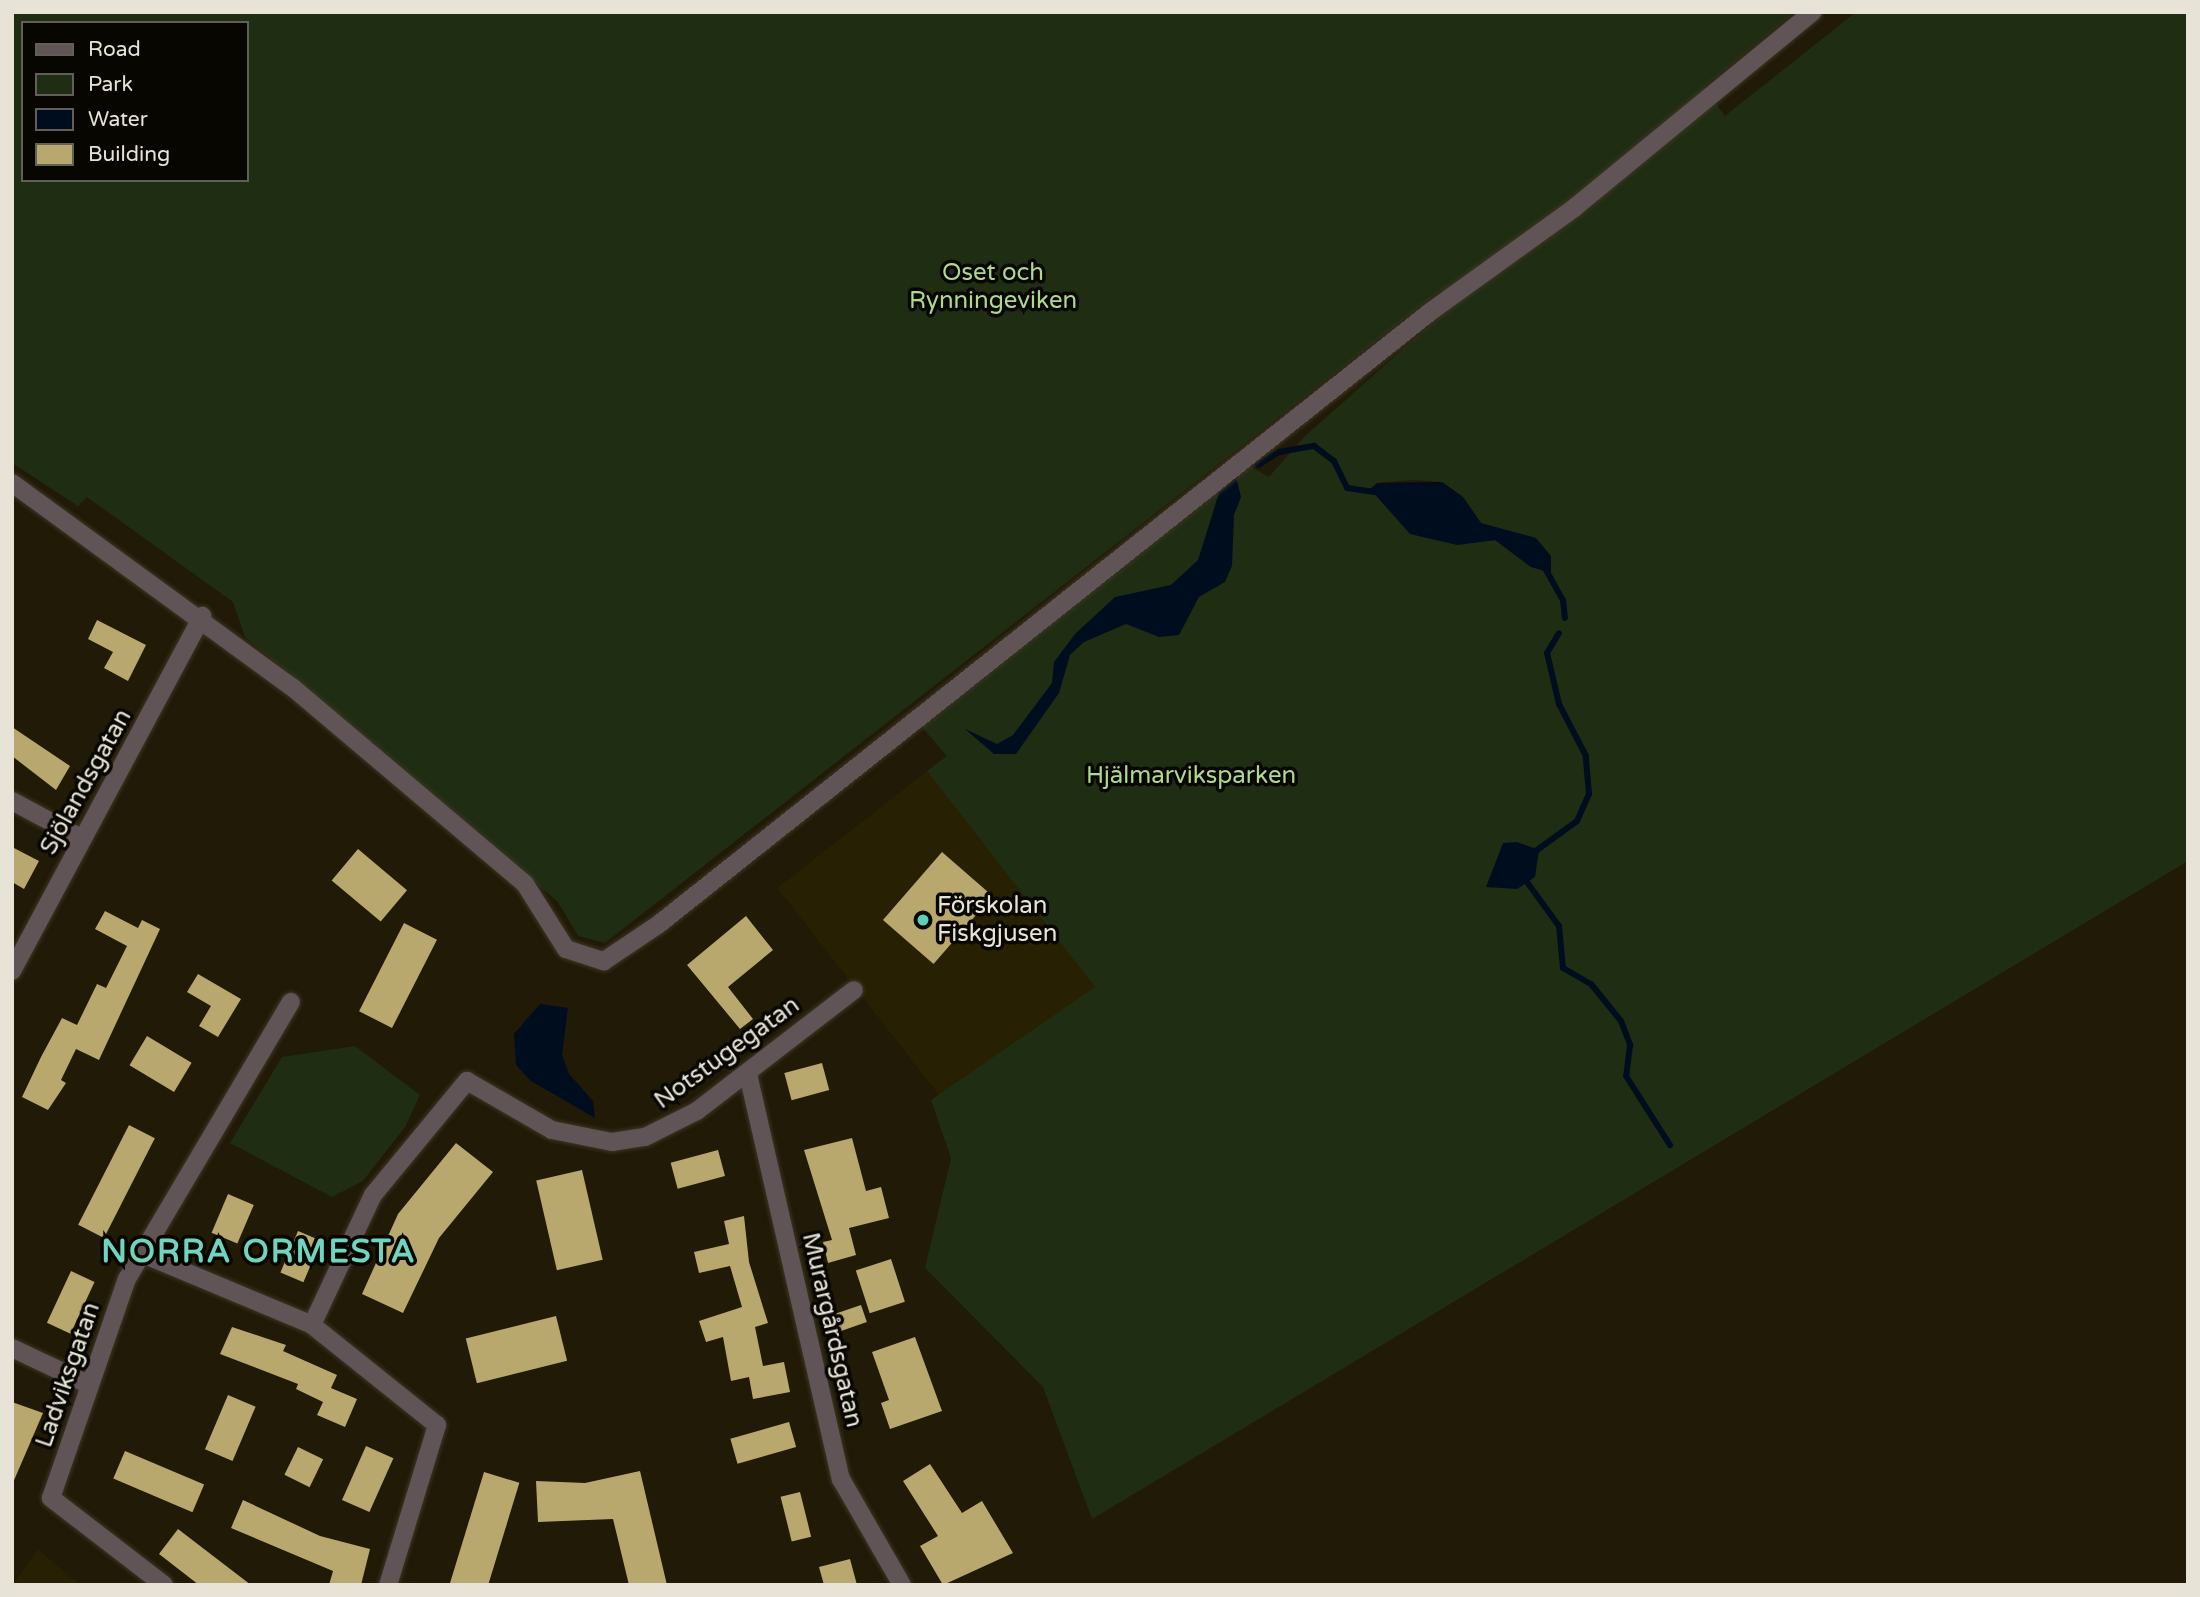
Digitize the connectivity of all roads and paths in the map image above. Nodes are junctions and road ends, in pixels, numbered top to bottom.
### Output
1 (1813, 12) edge
2 (12, 483) edge
3 (201, 616) junction
4 (12, 801) edge
5 (81, 838) junction
6 (12, 971) edge
7 (853, 990) dead end
8 (291, 1002) dead end
9 (748, 1074) junction
10 (145, 1255) junction
11 (312, 1325) junction
12 (12, 1348) edge
13 (90, 1385) junction
14 (164, 1585) edge
15 (388, 1585) edge
16 (902, 1585) edge

1 - 3 street
2 - 3 street
3 - 5 street, Sjölandsgatan
4 - 5 street
5 - 6 street, Sjölandsgatan
7 - 9 street, Notstugegatan
8 - 10 street, Ladviksgatan
9 - 11 street, Notstugegatan
9 - 16 street, Murargårdsgatan
10 - 11 street
10 - 13 street, Ladviksgatan
11 - 15 street
12 - 13 street
13 - 14 street, Ladviksgatan

